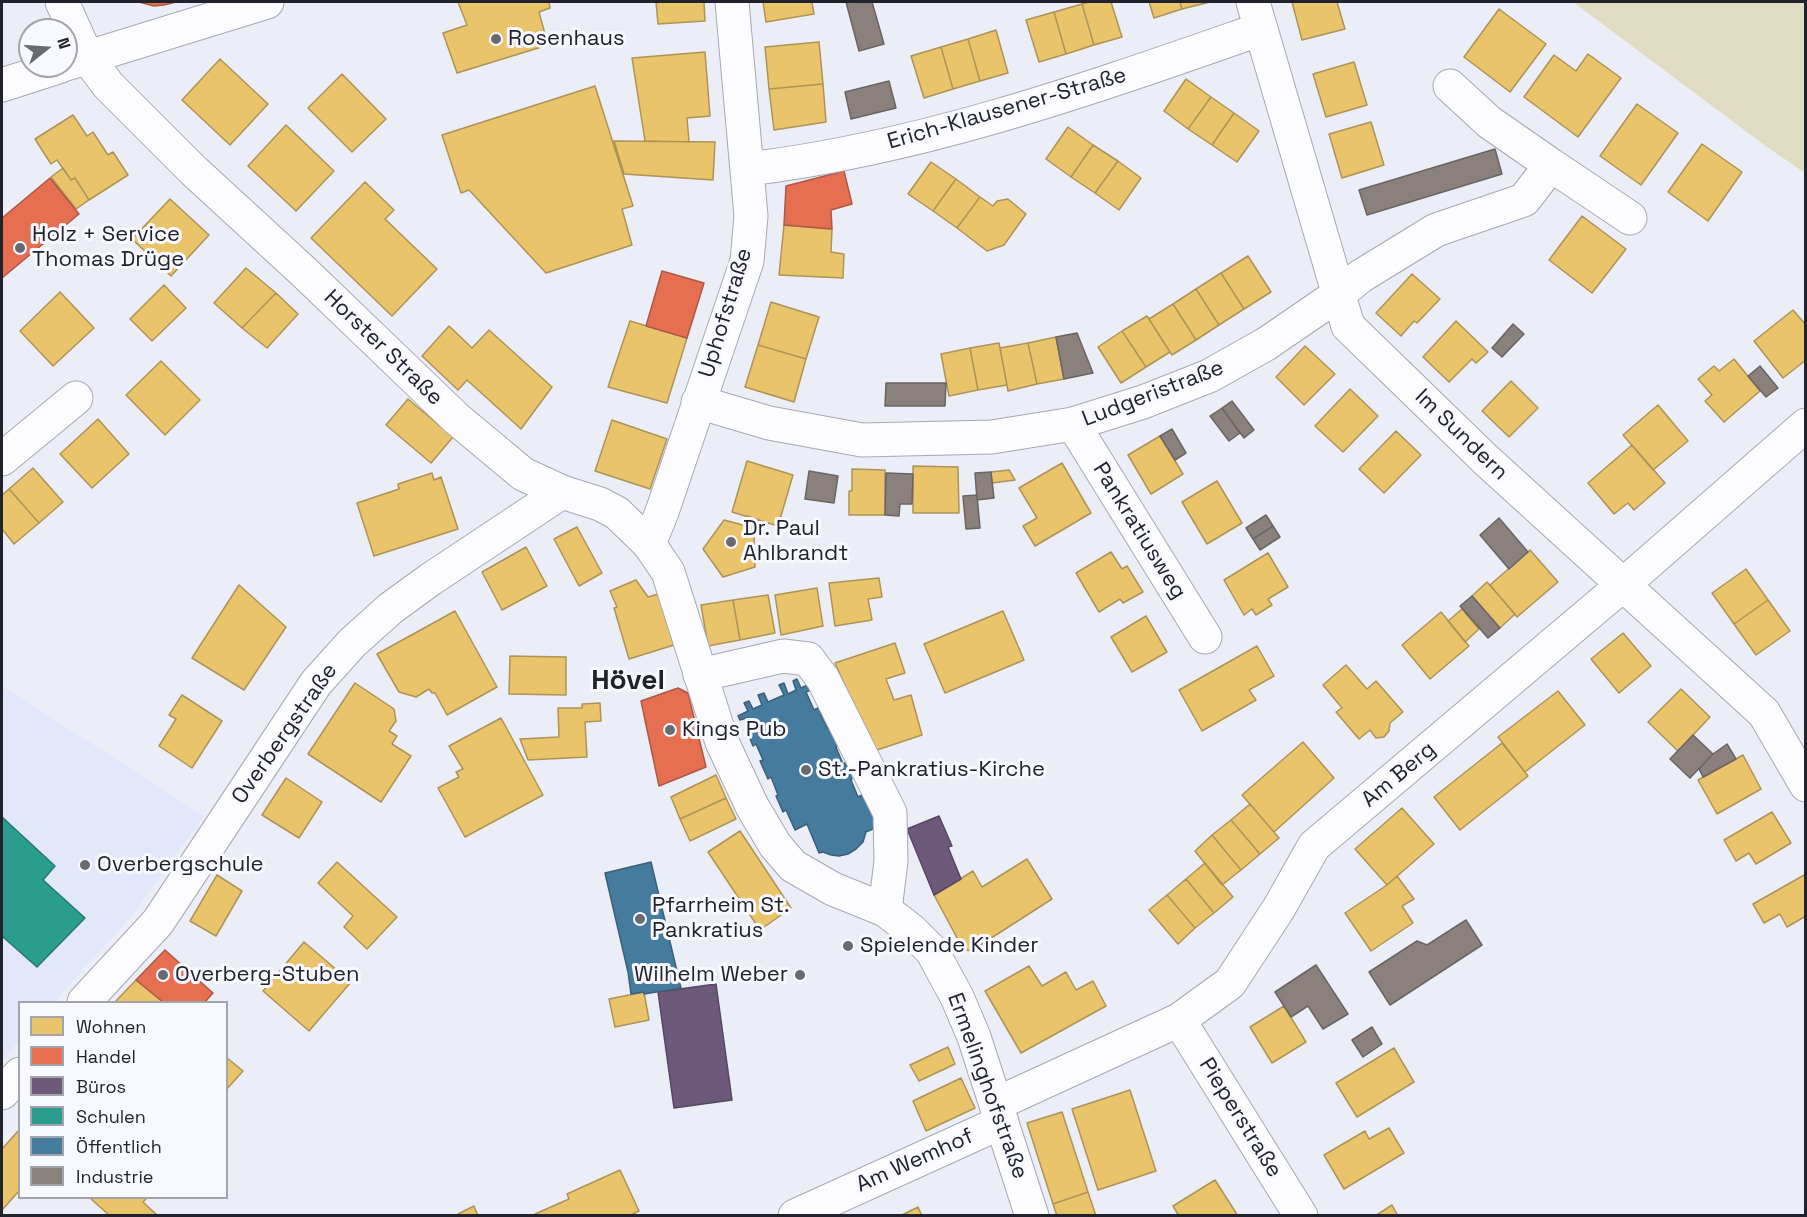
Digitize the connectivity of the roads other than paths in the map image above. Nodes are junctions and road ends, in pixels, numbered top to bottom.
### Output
1 (62, 2) edge
2 (267, 2) edge
3 (732, 2) edge
4 (1257, 15) edge
5 (64, 18) edge
6 (78, 61) edge
7 (78, 67) edge
8 (24, 78) edge
9 (2, 85) edge
10 (1450, 86) dead end
11 (1551, 165) junction
12 (748, 169) junction
13 (1630, 218) dead end
14 (1339, 294) junction
15 (76, 398) dead end
16 (698, 402) junction
17 (1073, 424) junction
18 (1806, 425) edge
19 (2, 459) edge
20 (562, 492) junction
21 (649, 544) junction
22 (1624, 584) junction
23 (1206, 637) dead end
24 (700, 675) junction
25 (1806, 785) edge
26 (885, 910) junction
27 (85, 1001) edge
28 (1179, 1020) junction
29 (18, 1076) edge
30 (2, 1093) edge
31 (999, 1113) junction
32 (795, 1215) edge
33 (1032, 1215) edge
34 (1301, 1215) edge

1 - 5 street, Horster Straße
2 - 6 street
3 - 12 street, Uphofstraße
4 - 12 street, Erich-Klausener-Straße
4 - 14 street, Im Sundern
7 - 20 street, Horster Straße
8 - 9 street
10 - 11 street
11 - 13 street
11 - 14 street, Ludgeristraße
12 - 16 street, Uphofstraße
14 - 17 street, Ludgeristraße
14 - 22 street, Im Sundern
15 - 19 street
16 - 17 street, Ludgeristraße
16 - 21 street, Uphofstraße
17 - 23 street, Pankratiusweg
18 - 22 street, Am Berg
20 - 21 street, Horster Straße
20 - 27 street, Overbergstraße
21 - 24 street, Horster Straße
22 - 25 street, Im Sundern
22 - 28 street, Am Berg
24 - 26 street, Ermelinghofstraße
24 - 26 street
26 - 31 street, Ermelinghofstraße
28 - 31 street, Am Berg
28 - 34 street, Pieperstraße
29 - 30 street
31 - 32 street, Am Wemhof
31 - 33 street, Ermelinghofstraße

